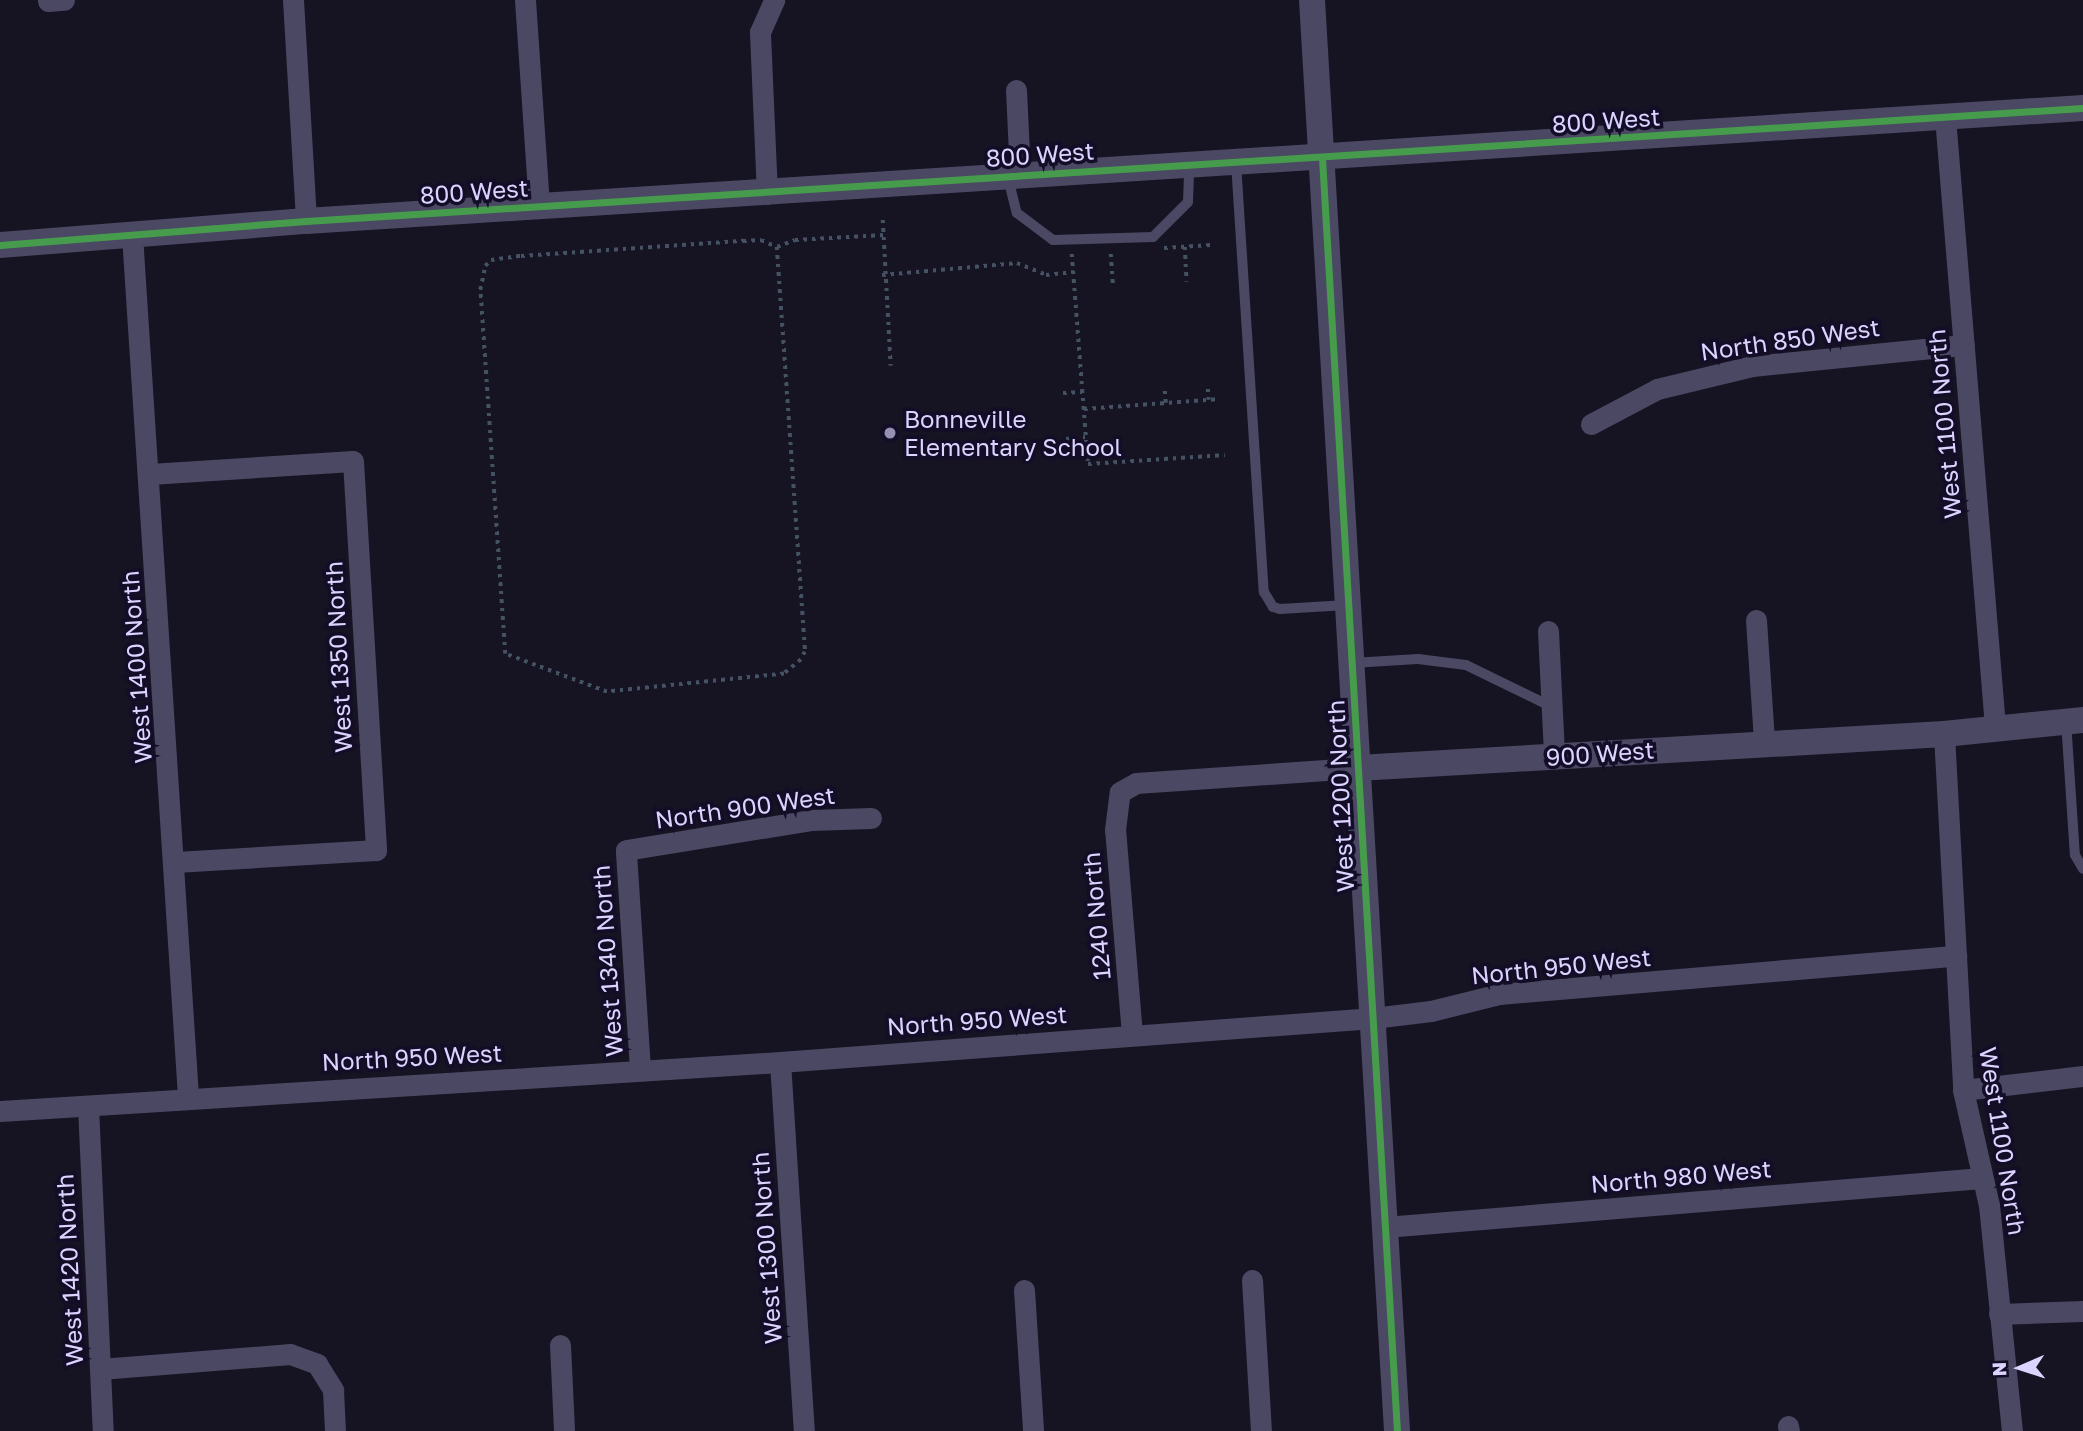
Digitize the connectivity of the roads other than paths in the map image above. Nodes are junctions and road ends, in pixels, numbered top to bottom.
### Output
1 (293, 0) edge
2 (525, 0) edge
3 (774, 0) edge
4 (1312, 0) edge
5 (1016, 89) dead end
6 (2083, 108) edge
7 (1945, 117) junction
8 (1322, 158) junction
9 (1236, 163) junction
10 (1189, 165) junction
11 (1014, 175) junction
12 (768, 194) junction
13 (539, 206) junction
14 (306, 220) junction
15 (132, 235) junction
16 (0, 245) edge
17 (1964, 345) junction
18 (1591, 424) dead end
19 (150, 474) junction
20 (1349, 605) junction
21 (1756, 620) dead end
22 (1548, 631) dead end
23 (1352, 663) junction
24 (1552, 707) junction
25 (2074, 721) edge
26 (1995, 727) junction
27 (1944, 734) junction
28 (1764, 743) junction
29 (1554, 755) junction
30 (1358, 768) junction
31 (1120, 792) joint
32 (871, 818) dead end
33 (626, 850) joint
34 (175, 862) junction
35 (2083, 869) edge
36 (1956, 956) junction
37 (1373, 1018) junction
38 (1132, 1035) junction
39 (780, 1062) junction
40 (640, 1069) junction
41 (2083, 1076) edge
42 (1963, 1090) junction
43 (188, 1096) junction
44 (88, 1106) junction
45 (0, 1111) edge
46 (1982, 1178) junction
47 (1385, 1227) junction
48 (1252, 1280) dead end
49 (1024, 1290) dead end
50 (2083, 1311) edge
51 (1999, 1314) junction
52 (560, 1345) dead end
53 (100, 1369) junction
54 (103, 1431) edge
55 (335, 1431) edge
56 (565, 1431) edge
57 (804, 1431) edge
58 (1033, 1431) edge
59 (1261, 1431) edge
60 (1397, 1431) edge
61 (2012, 1431) edge

1 - 14 street
2 - 13 street
3 - 12 street
4 - 8 street, West 1200 North
5 - 11 street
6 - 7 street, 800 West
7 - 8 street, 800 West
7 - 17 street, West 1100 North
8 - 9 street, 800 West
8 - 20 street, West 1200 North
9 - 10 street, 800 West
9 - 20 lane
10 - 11 street, 800 West
10 - 11 lane
11 - 12 street, 800 West
12 - 13 street, 800 West
13 - 14 street, 800 West
14 - 15 street, 800 West
15 - 16 street, 800 West
15 - 19 street, West 1400 North
17 - 18 street, North 850 West
17 - 26 street, West 1100 North
19 - 34 street, West 1400 North
19 - 34 street, West 1350 North
20 - 23 street, West 1200 North
21 - 28 street
22 - 24 street
23 - 24 lane
23 - 30 street, West 1200 North
24 - 29 street
25 - 26 street, 900 West
25 - 35 lane
26 - 27 street, 900 West
27 - 28 street, 900 West
27 - 36 street, West 1100 North
28 - 29 street, 900 West
29 - 30 street, 900 West
30 - 31 street, 900 West
30 - 37 street, West 1200 North
31 - 38 street, 1240 North
32 - 33 street, North 900 West
33 - 40 street, West 1340 North
34 - 43 street, West 1400 North
36 - 37 street, North 950 West
36 - 42 street, West 1100 North
37 - 38 street, North 950 West
37 - 47 street, West 1200 North
38 - 39 street, North 950 West
39 - 40 street, North 950 West
39 - 57 street, West 1300 North
40 - 43 street, North 950 West
41 - 42 street
42 - 46 street, West 1100 North
43 - 44 street, North 950 West
44 - 45 street, North 950 West
44 - 53 street, West 1420 North
46 - 47 street, North 980 West
46 - 51 street, West 1100 North
47 - 60 street, West 1200 North
48 - 59 street
49 - 58 street
50 - 51 street
51 - 61 street, West 1100 North
52 - 56 street
53 - 54 street, West 1420 North
53 - 55 street

